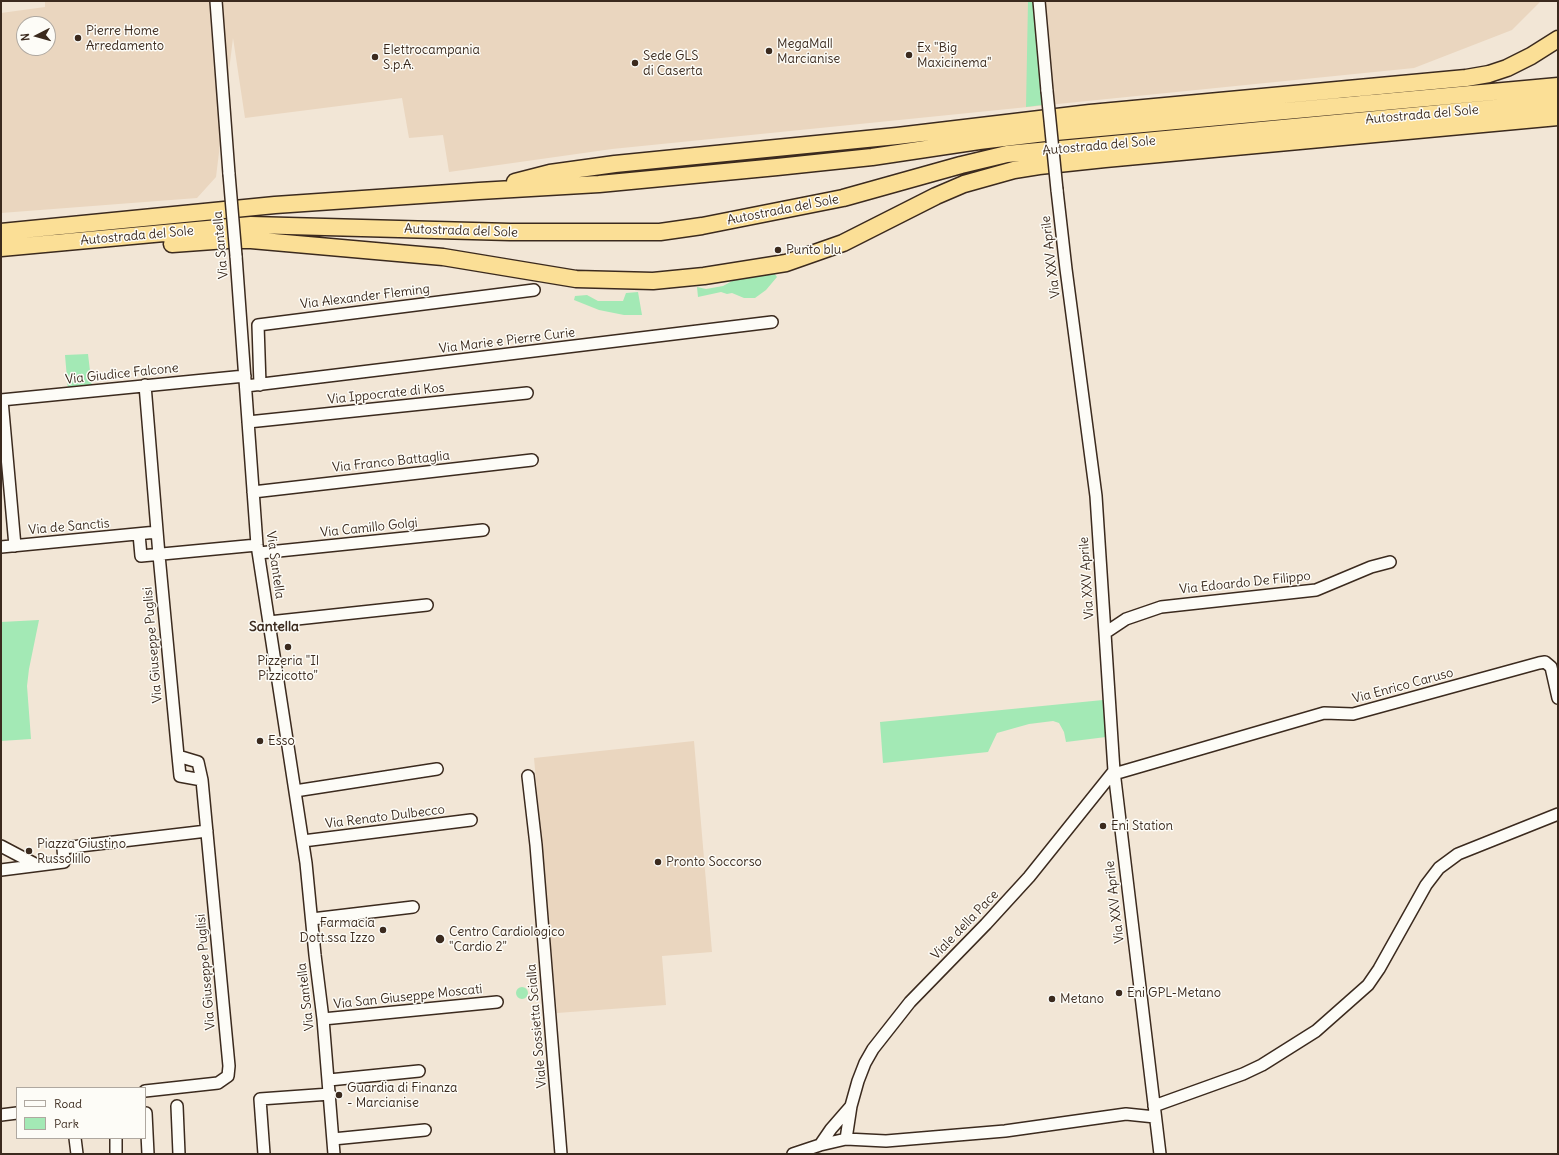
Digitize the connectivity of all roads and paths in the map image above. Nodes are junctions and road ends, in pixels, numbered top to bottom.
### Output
1 (216, 1) edge
2 (1039, 1) edge
3 (1558, 39) edge
4 (1558, 86) edge
5 (1558, 102) edge
6 (1558, 118) edge
7 (479, 191) junction
8 (1, 232) edge
9 (62, 243) junction
10 (1, 248) edge
11 (534, 290) dead end
12 (772, 322) dead end
13 (246, 381) junction
14 (260, 384) junction
15 (145, 385) junction
16 (527, 393) dead end
17 (2, 400) edge
18 (248, 422) junction
19 (532, 460) dead end
20 (253, 492) junction
21 (483, 530) dead end
22 (157, 532) junction
23 (139, 534) junction
24 (15, 546) junction
25 (1, 547) edge
26 (258, 549) junction
27 (159, 555) junction
28 (1390, 562) dead end
29 (426, 605) dead end
30 (269, 622) junction
31 (1105, 633) junction
32 (1558, 698) edge
33 (178, 756) junction
34 (437, 769) dead end
35 (1114, 773) junction
36 (528, 776) dead end
37 (202, 780) junction
38 (295, 791) junction
39 (1558, 814) edge
40 (471, 820) dead end
41 (207, 831) junction
42 (303, 841) junction
43 (1, 846) edge
44 (37, 865) junction
45 (1, 870) edge
46 (413, 907) dead end
47 (312, 919) junction
48 (497, 1002) dead end
49 (323, 1019) junction
50 (419, 1071) dead end
51 (329, 1080) junction
52 (146, 1091) edge
53 (330, 1094) junction
54 (177, 1106) dead end
55 (851, 1106) junction
56 (1154, 1111) junction
57 (16, 1113) edge
58 (146, 1113) dead end
59 (1, 1115) edge
60 (425, 1130) dead end
61 (75, 1139) edge
62 (116, 1139) edge
63 (846, 1139) junction
64 (333, 1140) junction
65 (820, 1145) junction
66 (77, 1154) edge
67 (116, 1154) edge
68 (148, 1154) edge
69 (179, 1154) edge
70 (264, 1154) edge
71 (334, 1154) edge
72 (561, 1154) edge
73 (793, 1154) edge
74 (1160, 1154) edge

1 - 13 street, Via Santella, bridge
2 - 31 street, Via XXV Aprile, bridge
3 - 7 highway
4 - 7 highway, Autostrada del Sole
5 - 9 highway, Autostrada del Sole
6 - 9 highway
7 - 8 highway, Autostrada del Sole
9 - 10 highway, Autostrada del Sole
11 - 14 street, Via Alexander Fleming
12 - 14 street, Via Marie e Pierre Curie
13 - 14 street, Via Marie e Pierre Curie
13 - 15 street, Via Giudice Falcone
13 - 18 street, Via Santella
15 - 17 street, Via Giudice Falcone
15 - 22 street, Via Giuseppe Puglisi
16 - 18 street, Via Ippocrate di Kos
17 - 24 street
18 - 20 street, Via Santella
19 - 20 street, Via Franco Battaglia
20 - 26 street, Via Santella
21 - 26 street, Via Camillo Golgi
22 - 23 street, Via de Sanctis
22 - 27 street, Via Giuseppe Puglisi
23 - 24 street, Via de Sanctis
23 - 27 street
24 - 25 street, Via de Sanctis
26 - 27 street
26 - 30 street, Via Santella
27 - 33 street, Via Giuseppe Puglisi
28 - 31 street, Via Edoardo De Filippo
29 - 30 street
30 - 38 street, Via Santella
31 - 35 street, Via XXV Aprile
32 - 35 street, Via Enrico Caruso
33 - 37 street, Via Giuseppe Puglisi
33 - 37 street, Via Giuseppe Puglisi
34 - 38 street
35 - 55 street, Viale della Pace
35 - 56 street, Via XXV Aprile
36 - 72 street, Viale Sossietta Scialla
37 - 41 street, Via Giuseppe Puglisi
38 - 42 street, Via Santella
39 - 56 street
40 - 42 street, Via Renato Dulbecco
41 - 44 street
41 - 52 street, Via Giuseppe Puglisi
42 - 47 street, Via Santella
43 - 44 street
44 - 45 street
46 - 47 street
47 - 49 street, Via Santella
48 - 49 street, Via San Giuseppe Moscati
49 - 51 street, Via Santella
50 - 51 street
51 - 53 street, Via Santella
53 - 64 street, Via Santella
53 - 70 street
54 - 69 street
55 - 63 street
55 - 65 street
56 - 63 street
56 - 74 street, Via XXV Aprile
57 - 59 street
58 - 68 street
60 - 64 street
61 - 66 street
62 - 67 street
63 - 65 street
64 - 71 street, Via Santella
65 - 73 street

